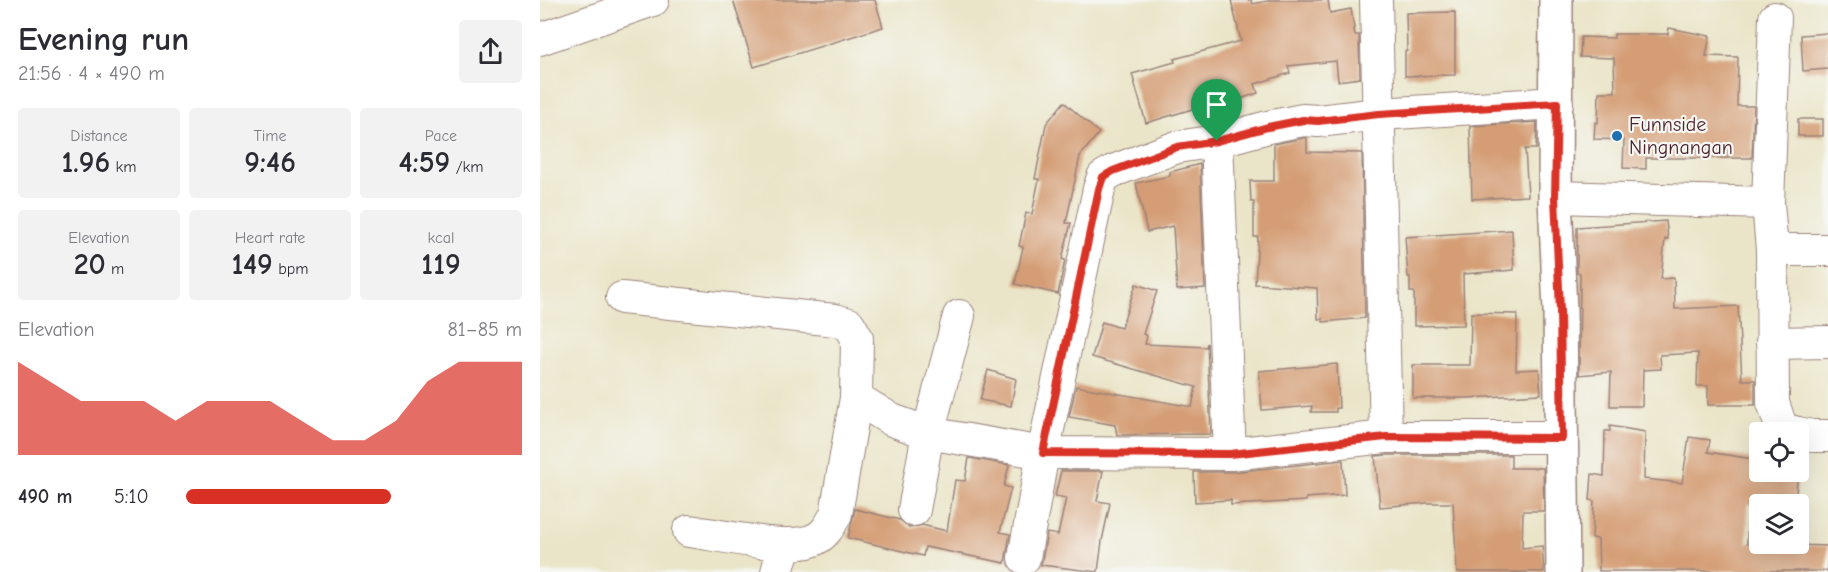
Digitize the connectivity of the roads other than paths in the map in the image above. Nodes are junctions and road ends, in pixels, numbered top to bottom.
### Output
1 (653, 0) edge
2 (1376, 0) edge
3 (1556, 0) edge
4 (1775, 18) dead end
5 (540, 39) edge
6 (1557, 103) junction
7 (1379, 114) junction
8 (1217, 141) junction
9 (1555, 197) junction
10 (1768, 203) junction
11 (1772, 250) junction
12 (1828, 250) edge
13 (622, 298) dead end
14 (959, 315) dead end
15 (1828, 342) edge
16 (1772, 343) junction
17 (856, 398) junction
18 (1780, 422) edge
19 (928, 433) junction
20 (1809, 435) edge
21 (1828, 436) edge
22 (1386, 437) junction
23 (1562, 438) junction
24 (1043, 453) junction
25 (1230, 454) junction
26 (914, 510) dead end
27 (689, 531) dead end
28 (781, 558) edge
29 (1024, 558) dead end
30 (1563, 572) edge

1 - 5 street
2 - 7 street
3 - 6 main road
4 - 10 street
6 - 7 street
6 - 9 main road
7 - 8 street
7 - 22 street
8 - 24 street
8 - 25 street
9 - 10 street
9 - 23 main road
10 - 11 street
11 - 12 street
11 - 16 street
13 - 17 street
14 - 19 street
15 - 16 street
16 - 18 street
17 - 19 street
17 - 28 street
19 - 24 street
19 - 26 street
20 - 21 street
22 - 23 street
22 - 25 street
23 - 30 main road
24 - 25 street
24 - 29 street
27 - 28 street

